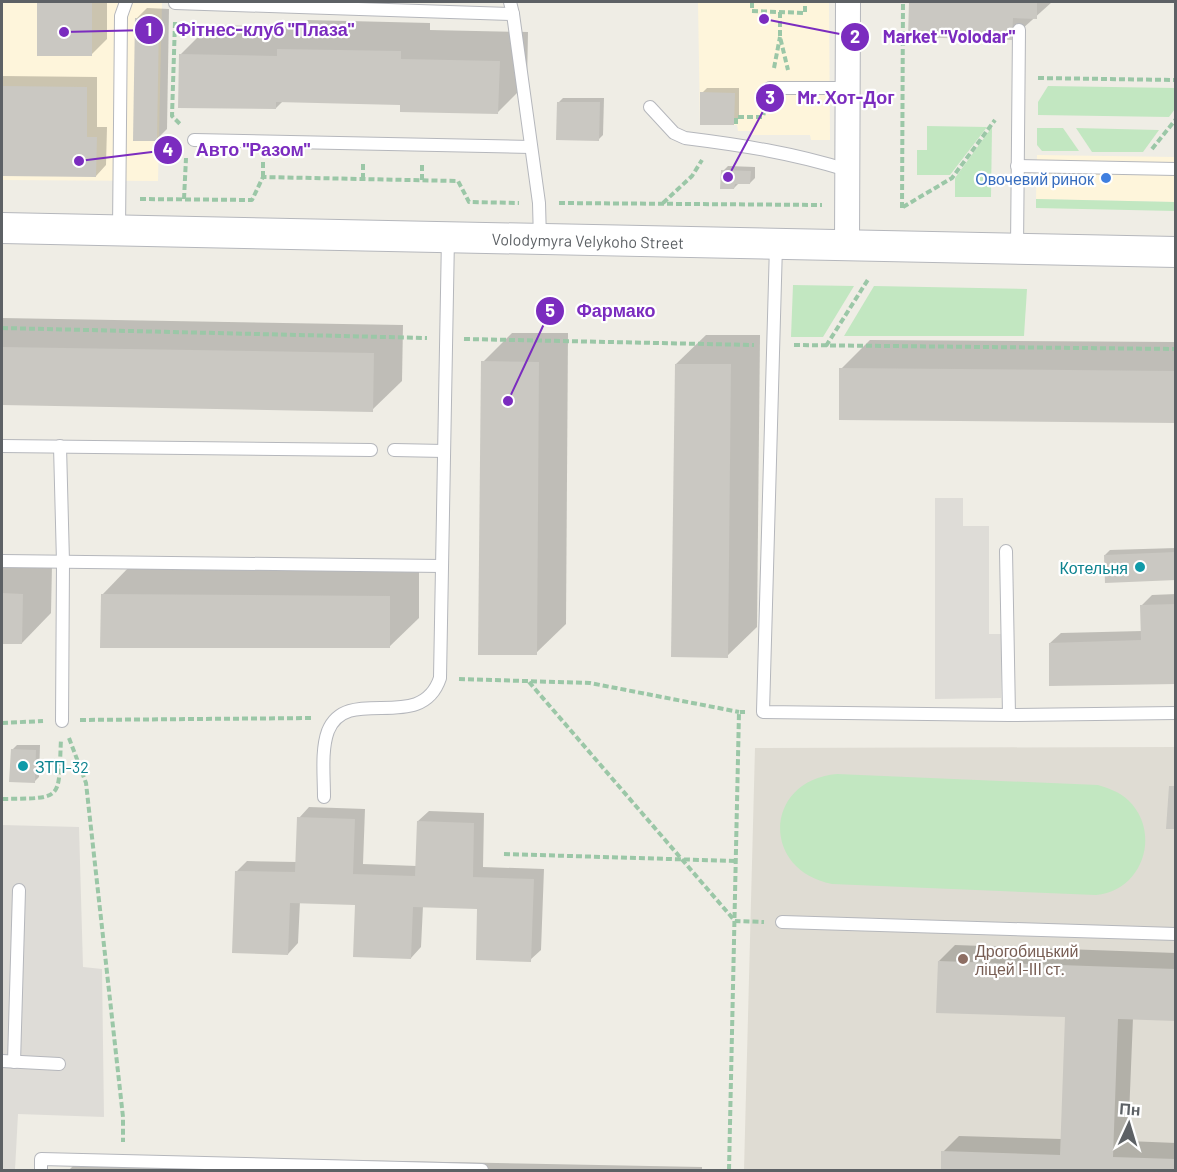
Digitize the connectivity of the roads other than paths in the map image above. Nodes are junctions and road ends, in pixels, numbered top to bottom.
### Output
1 (126, 2) edge
2 (510, 2) edge
3 (848, 2) edge
4 (175, 3) road end
5 (513, 14) junction
6 (1019, 30) dead end
7 (770, 88) dead end
8 (848, 88) junction
9 (650, 107) dead end
10 (190, 135) road end
11 (531, 147) junction
12 (1017, 166) junction
13 (1176, 169) edge
14 (847, 170) junction
15 (2, 228) edge
16 (119, 230) junction
17 (448, 237) junction
18 (540, 240) junction
19 (776, 245) junction
20 (847, 245) junction
21 (1017, 248) junction
22 (1176, 252) edge
23 (2, 446) edge
24 (60, 446) junction
25 (372, 450) dead end
26 (394, 450) dead end
27 (444, 451) junction
28 (1006, 551) dead end
29 (2, 561) edge
30 (63, 562) junction
31 (442, 566) junction
32 (1176, 713) edge
33 (1009, 715) junction
34 (62, 720) road end
35 (324, 796) dead end
36 (19, 890) dead end
37 (782, 922) road end
38 (1176, 934) edge
39 (2, 1061) edge
40 (15, 1062) junction
41 (59, 1064) dead end
42 (41, 1170) edge
43 (482, 1170) edge

1 - 16 lane
2 - 5 lane
3 - 8 street
4 - 5 lane
5 - 11 lane
6 - 12 lane
7 - 8 lane
8 - 14 street
9 - 14 lane
10 - 11 lane
11 - 18 lane
12 - 13 lane
12 - 21 lane
14 - 20 street
15 - 16 street, Volodymyra Velykoho Street
16 - 17 street, Volodymyra Velykoho Street
17 - 18 street, Volodymyra Velykoho Street
17 - 27 lane
18 - 19 street, Volodymyra Velykoho Street
19 - 20 street, Volodymyra Velykoho Street
19 - 33 lane
20 - 21 street, Volodymyra Velykoho Street
21 - 22 street, Volodymyra Velykoho Street
23 - 24 lane
24 - 25 lane
24 - 30 lane
26 - 27 lane
27 - 31 lane
28 - 33 lane
29 - 30 lane
30 - 31 lane
30 - 34 lane
31 - 35 lane
32 - 33 lane
36 - 40 lane
37 - 38 lane
39 - 40 lane
40 - 41 lane
42 - 43 lane

